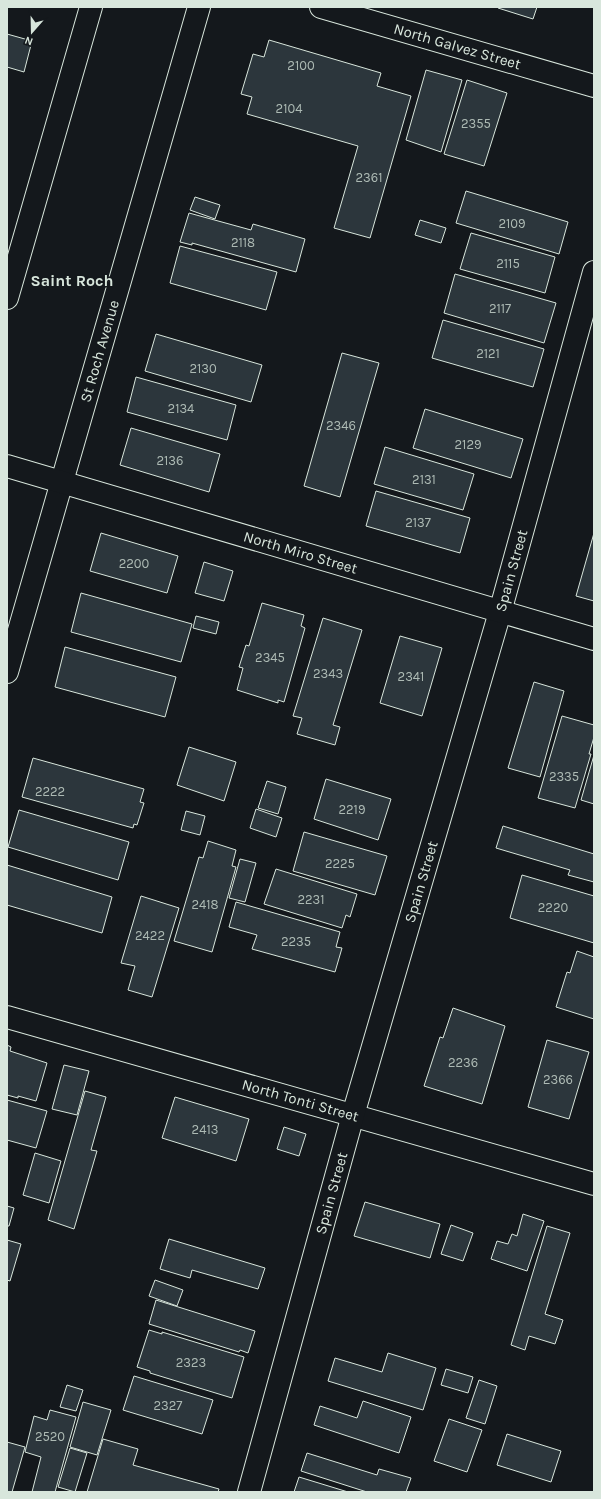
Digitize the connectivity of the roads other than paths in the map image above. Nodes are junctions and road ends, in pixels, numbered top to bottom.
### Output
1 (91, 7) edge
2 (199, 7) edge
3 (322, 7) edge
4 (594, 86) edge
5 (594, 272) edge
6 (7, 298) edge
7 (7, 466) edge
8 (62, 482) junction
9 (500, 612) junction
10 (594, 639) edge
11 (7, 672) edge
12 (7, 1017) edge
13 (352, 1115) junction
14 (594, 1184) edge
15 (249, 1492) edge

1 - 6 street
2 - 8 street, St Roch Avenue
3 - 4 street, North Galvez Street
5 - 9 street, Spain Street
7 - 8 street, North Miro Street
8 - 9 street, North Miro Street
8 - 11 street, St Roch Avenue
9 - 10 street, North Miro Street
9 - 13 street, Spain Street
12 - 13 street, North Tonti Street
13 - 14 street, North Tonti Street
13 - 15 street, Spain Street

